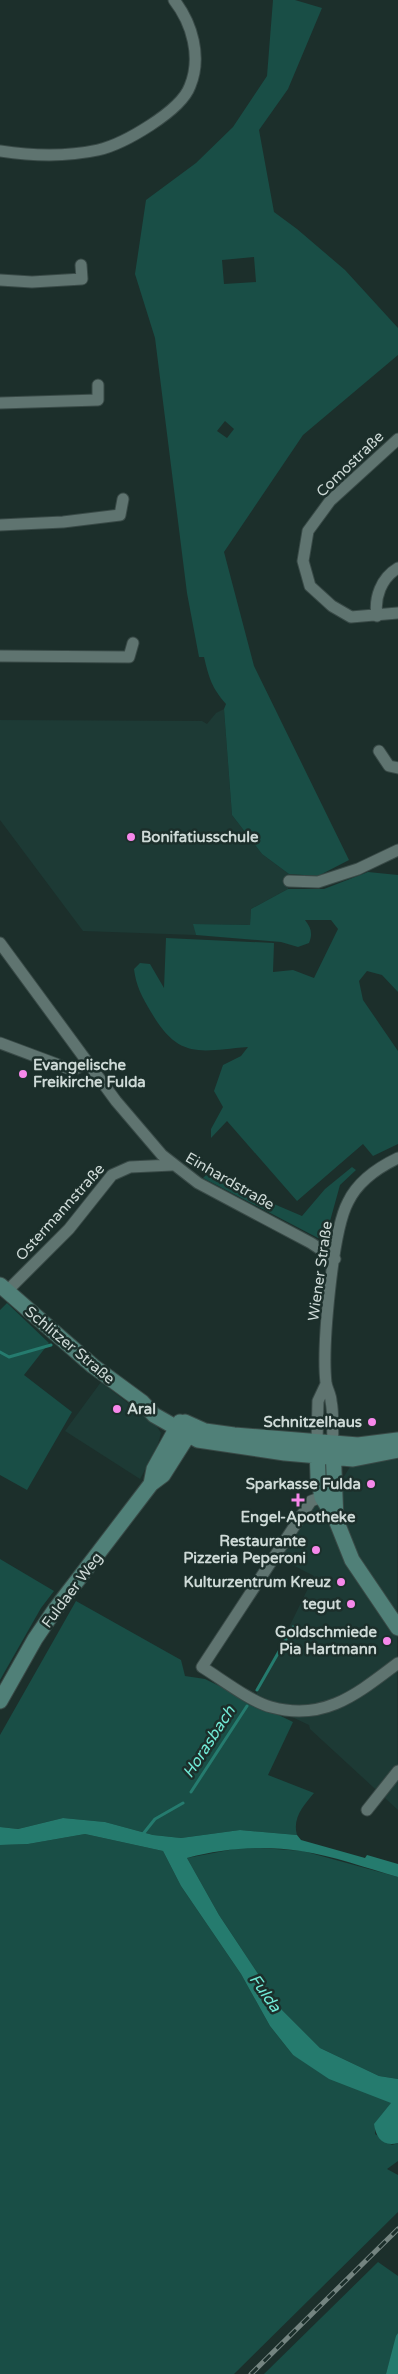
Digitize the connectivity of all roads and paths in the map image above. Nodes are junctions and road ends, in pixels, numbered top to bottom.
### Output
1 (174, 0) edge
2 (0, 151) edge
3 (81, 265) dead end
4 (0, 280) edge
5 (98, 385) dead end
6 (0, 403) edge
7 (398, 439) edge
8 (123, 500) dead end
9 (0, 525) edge
10 (398, 568) edge
11 (398, 613) edge
12 (377, 616) junction
13 (133, 643) dead end
14 (0, 656) edge
15 (379, 751) dead end
16 (398, 768) edge
17 (398, 850) edge
18 (289, 881) dead end
19 (0, 943) edge
20 (0, 1043) edge
21 (88, 1063) junction
22 (395, 1161) edge
23 (172, 1165) junction
24 (335, 1259) junction
25 (4, 1288) edge
26 (326, 1384) junction
27 (185, 1428) junction
28 (398, 1440) edge
29 (317, 1449) junction
30 (333, 1450) junction
31 (398, 1450) edge
32 (322, 1498) junction
33 (336, 1520) junction
34 (398, 1628) edge
35 (398, 1663) edge
36 (0, 1701) edge
37 (398, 1771) edge
38 (367, 1810) dead end

1 - 2 street
3 - 4 street
5 - 6 street
7 - 12 street, Comostraße
8 - 9 street
10 - 12 street
11 - 12 street, Comostraße
13 - 14 street
15 - 16 street
17 - 18 street
19 - 21 street, Einhardstraße
20 - 21 street
21 - 23 street, Einhardstraße
22 - 24 street, Wiener Straße
23 - 24 street, Einhardstraße
23 - 25 street, Ostermannstraße
24 - 26 street, Wiener Straße
25 - 27 main road, Schlitzer Straße
26 - 29 street, Wiener Straße
26 - 30 street, Wiener Straße
27 - 29 main road, Schlitzer Straße
27 - 36 main road, Fuldaer Weg
28 - 30 main road
29 - 30 main road, Schlitzer Straße
29 - 32 main road
30 - 31 main road
30 - 33 main road
32 - 33 main road
32 - 35 street
33 - 34 main road
37 - 38 street

